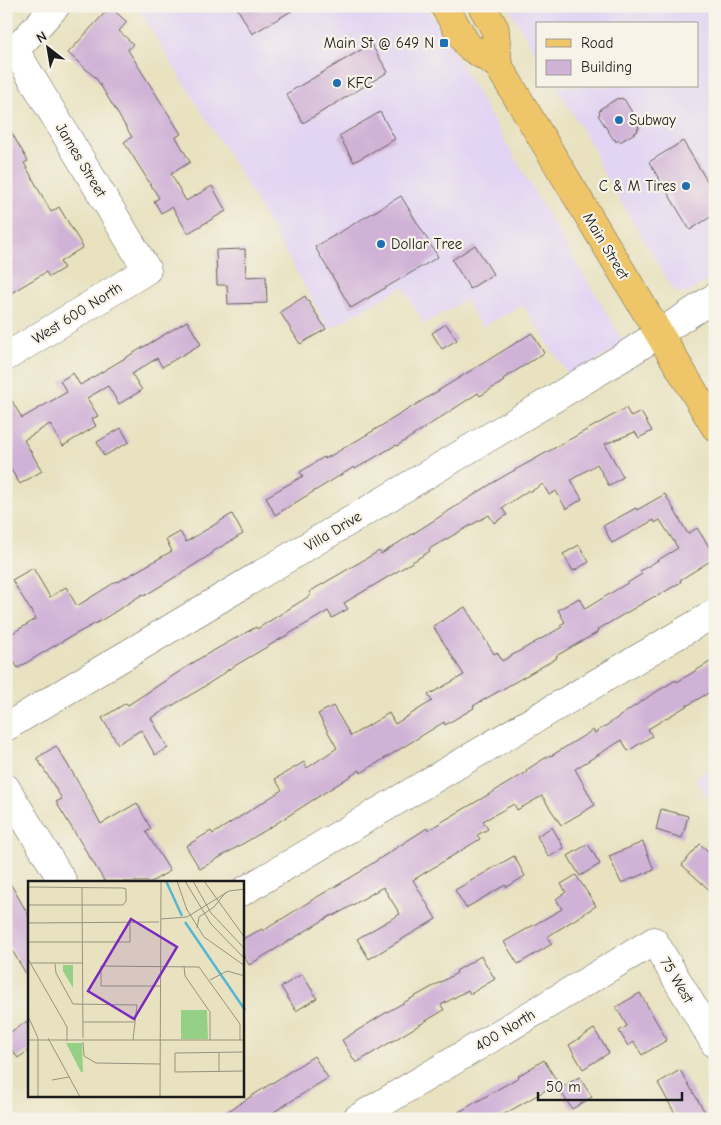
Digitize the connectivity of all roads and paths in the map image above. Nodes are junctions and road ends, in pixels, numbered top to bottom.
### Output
1 (56, 6) edge
2 (444, 6) edge
3 (482, 6) edge
4 (11, 53) edge
5 (498, 66) junction
6 (147, 270) joint
7 (715, 297) edge
8 (659, 333) junction
9 (6, 356) edge
10 (715, 427) edge
11 (715, 612) edge
12 (6, 728) edge
13 (6, 788) edge
14 (62, 881) edge
15 (244, 891) edge
16 (654, 941) joint
17 (715, 1044) edge
18 (356, 1119) edge

1 - 4 street
2 - 5 main road, Main Street
3 - 5 main road, Main Street
4 - 6 street, James Street
5 - 8 main road, Main Street
6 - 9 street, West 600 North
7 - 8 street, Villa Drive
8 - 10 main road, Main Street
8 - 12 street, Villa Drive
11 - 15 street
13 - 14 street
16 - 17 street, 75 West
16 - 18 street, 400 North

